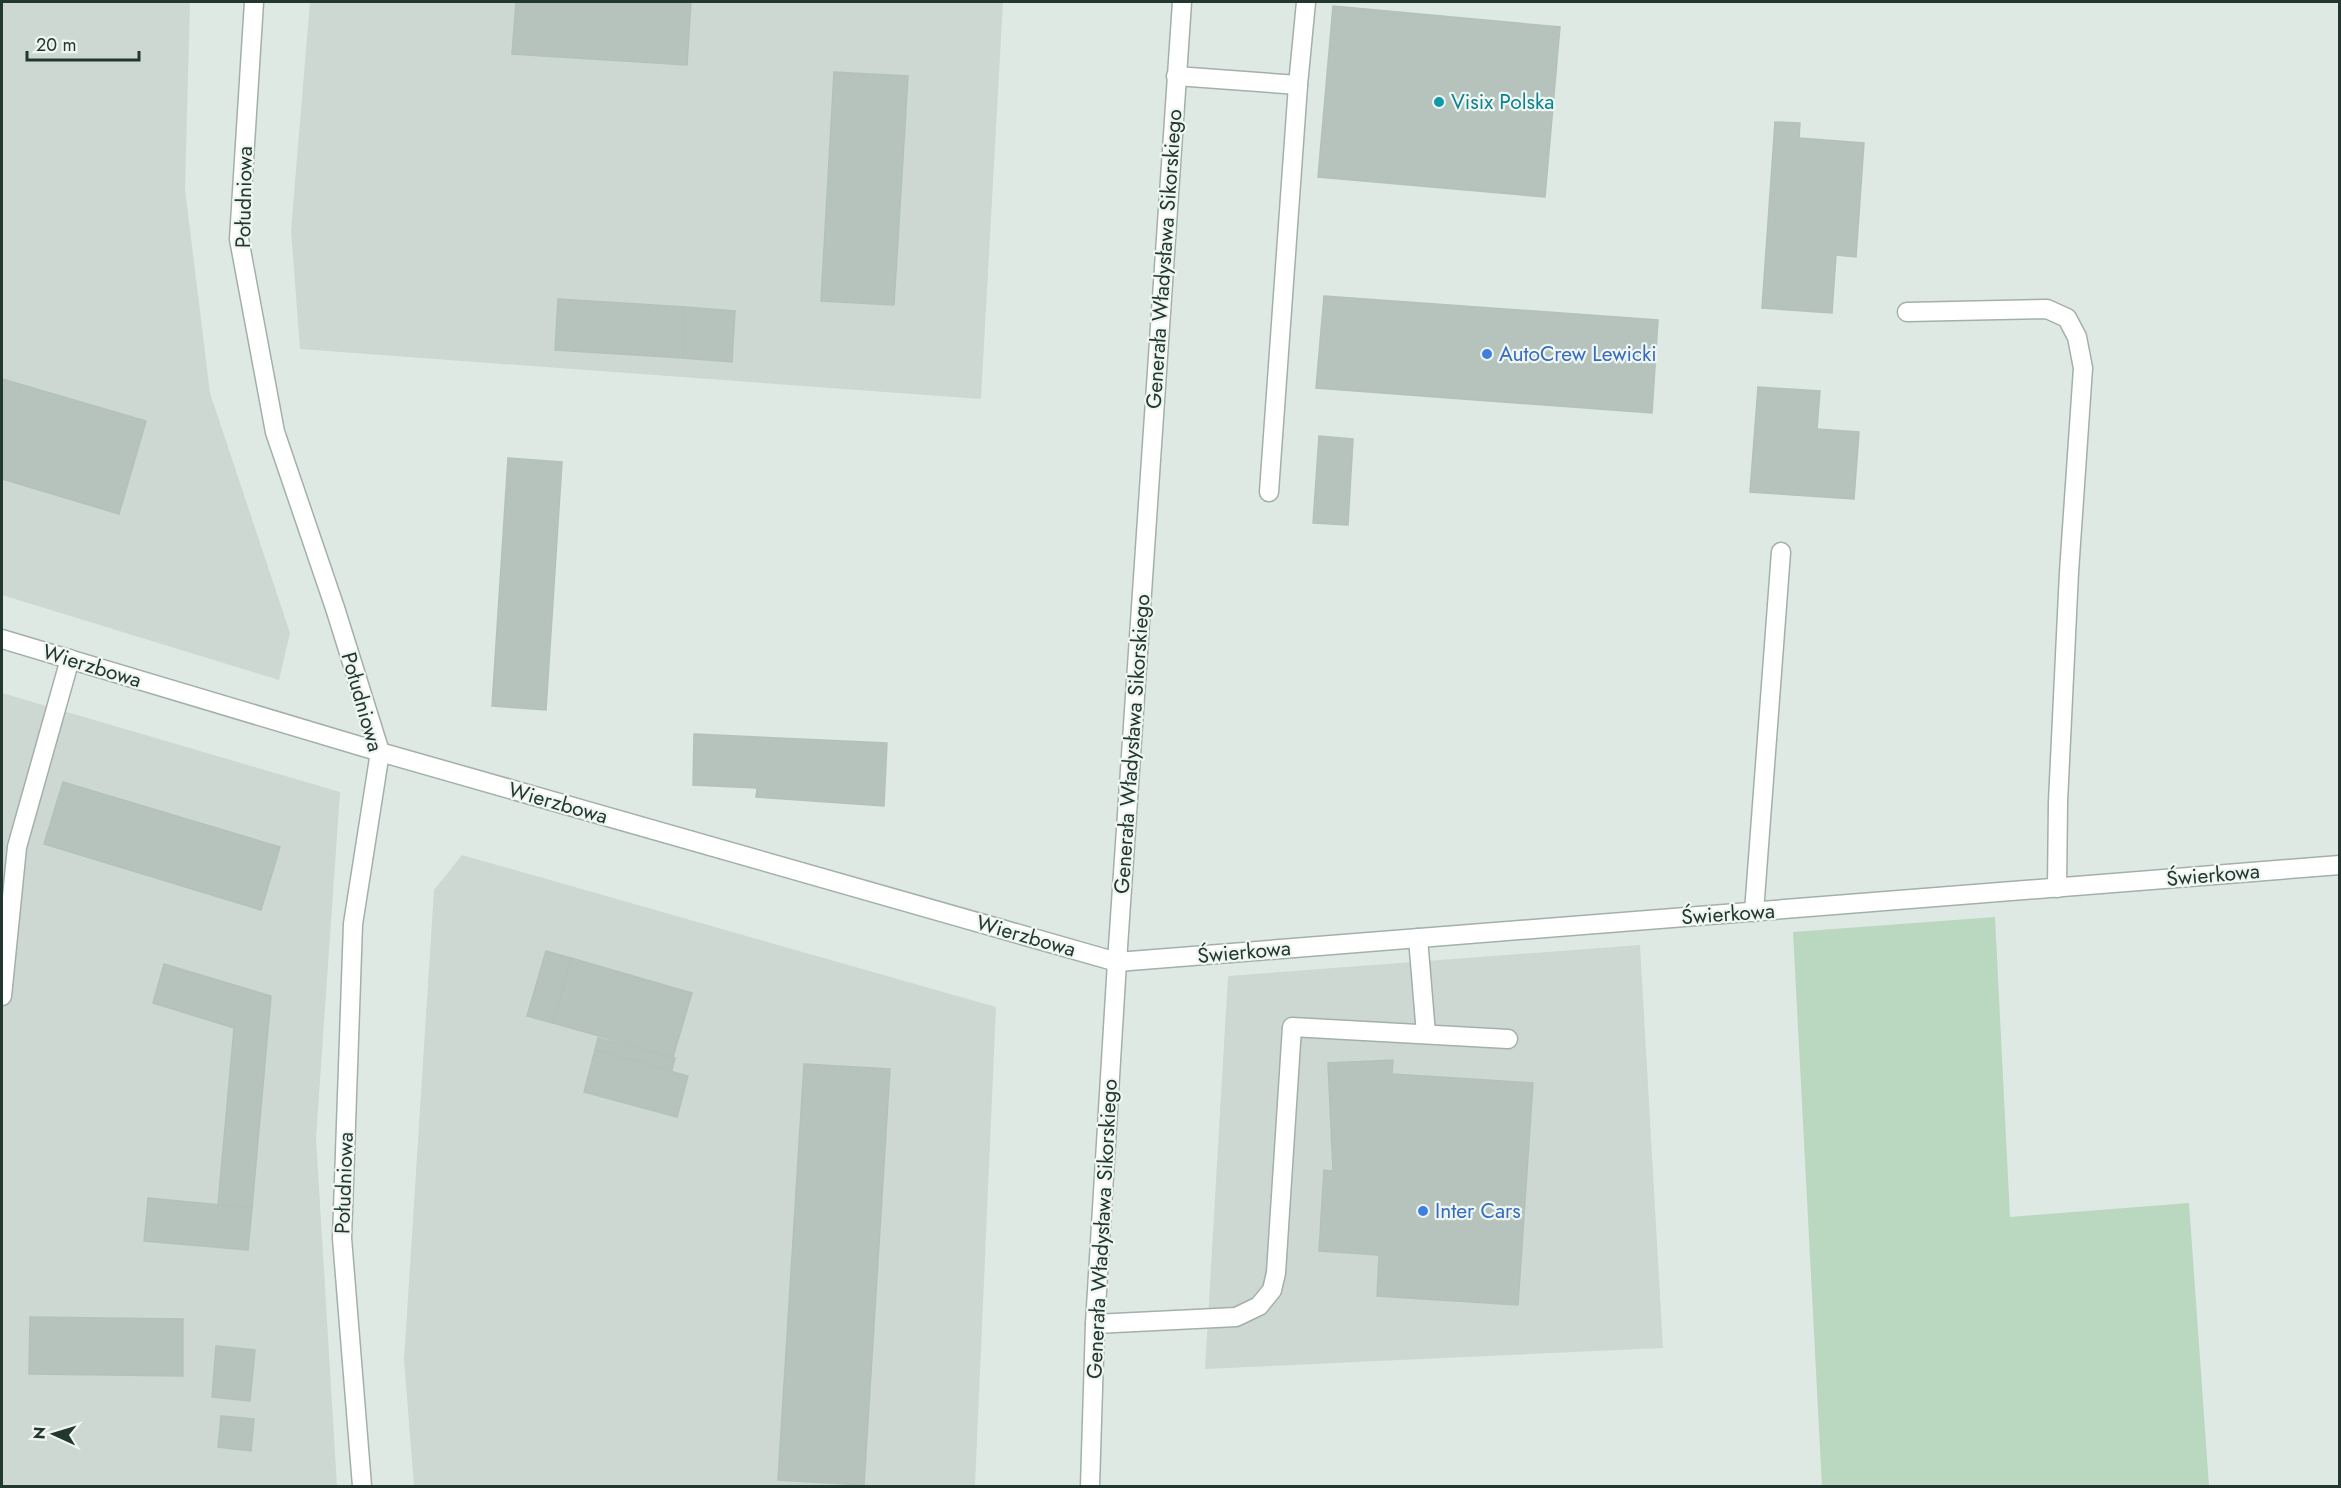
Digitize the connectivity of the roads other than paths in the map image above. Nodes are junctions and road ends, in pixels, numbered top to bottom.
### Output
1 (254, 2) edge
2 (1182, 2) edge
3 (1306, 2) edge
4 (1176, 76) junction
5 (1298, 85) junction
6 (1907, 312) dead end
7 (1269, 492) dead end
8 (1782, 552) dead end
9 (2, 639) edge
10 (70, 659) junction
11 (380, 752) junction
12 (2340, 866) edge
13 (2057, 888) junction
14 (1754, 912) junction
15 (1418, 938) junction
16 (1117, 962) junction
17 (2, 996) edge
18 (1426, 1034) junction
19 (1508, 1039) dead end
20 (1095, 1324) junction
21 (363, 1486) edge
22 (1090, 1486) edge

1 - 11 street, Południowa
2 - 4 street, Generała Władysława Sikorskiego
3 - 5 street
4 - 5 street
4 - 16 street, Generała Władysława Sikorskiego
5 - 7 street
6 - 13 street
8 - 14 street
9 - 10 street, Wierzbowa
10 - 11 street, Wierzbowa
10 - 17 street
11 - 16 street, Wierzbowa
11 - 21 street, Południowa
12 - 13 street, Świerkowa
13 - 14 street, Świerkowa
14 - 15 street, Świerkowa
15 - 16 street, Świerkowa
15 - 18 street
16 - 20 street, Generała Władysława Sikorskiego
18 - 19 street
18 - 20 street
20 - 22 street, Generała Władysława Sikorskiego

